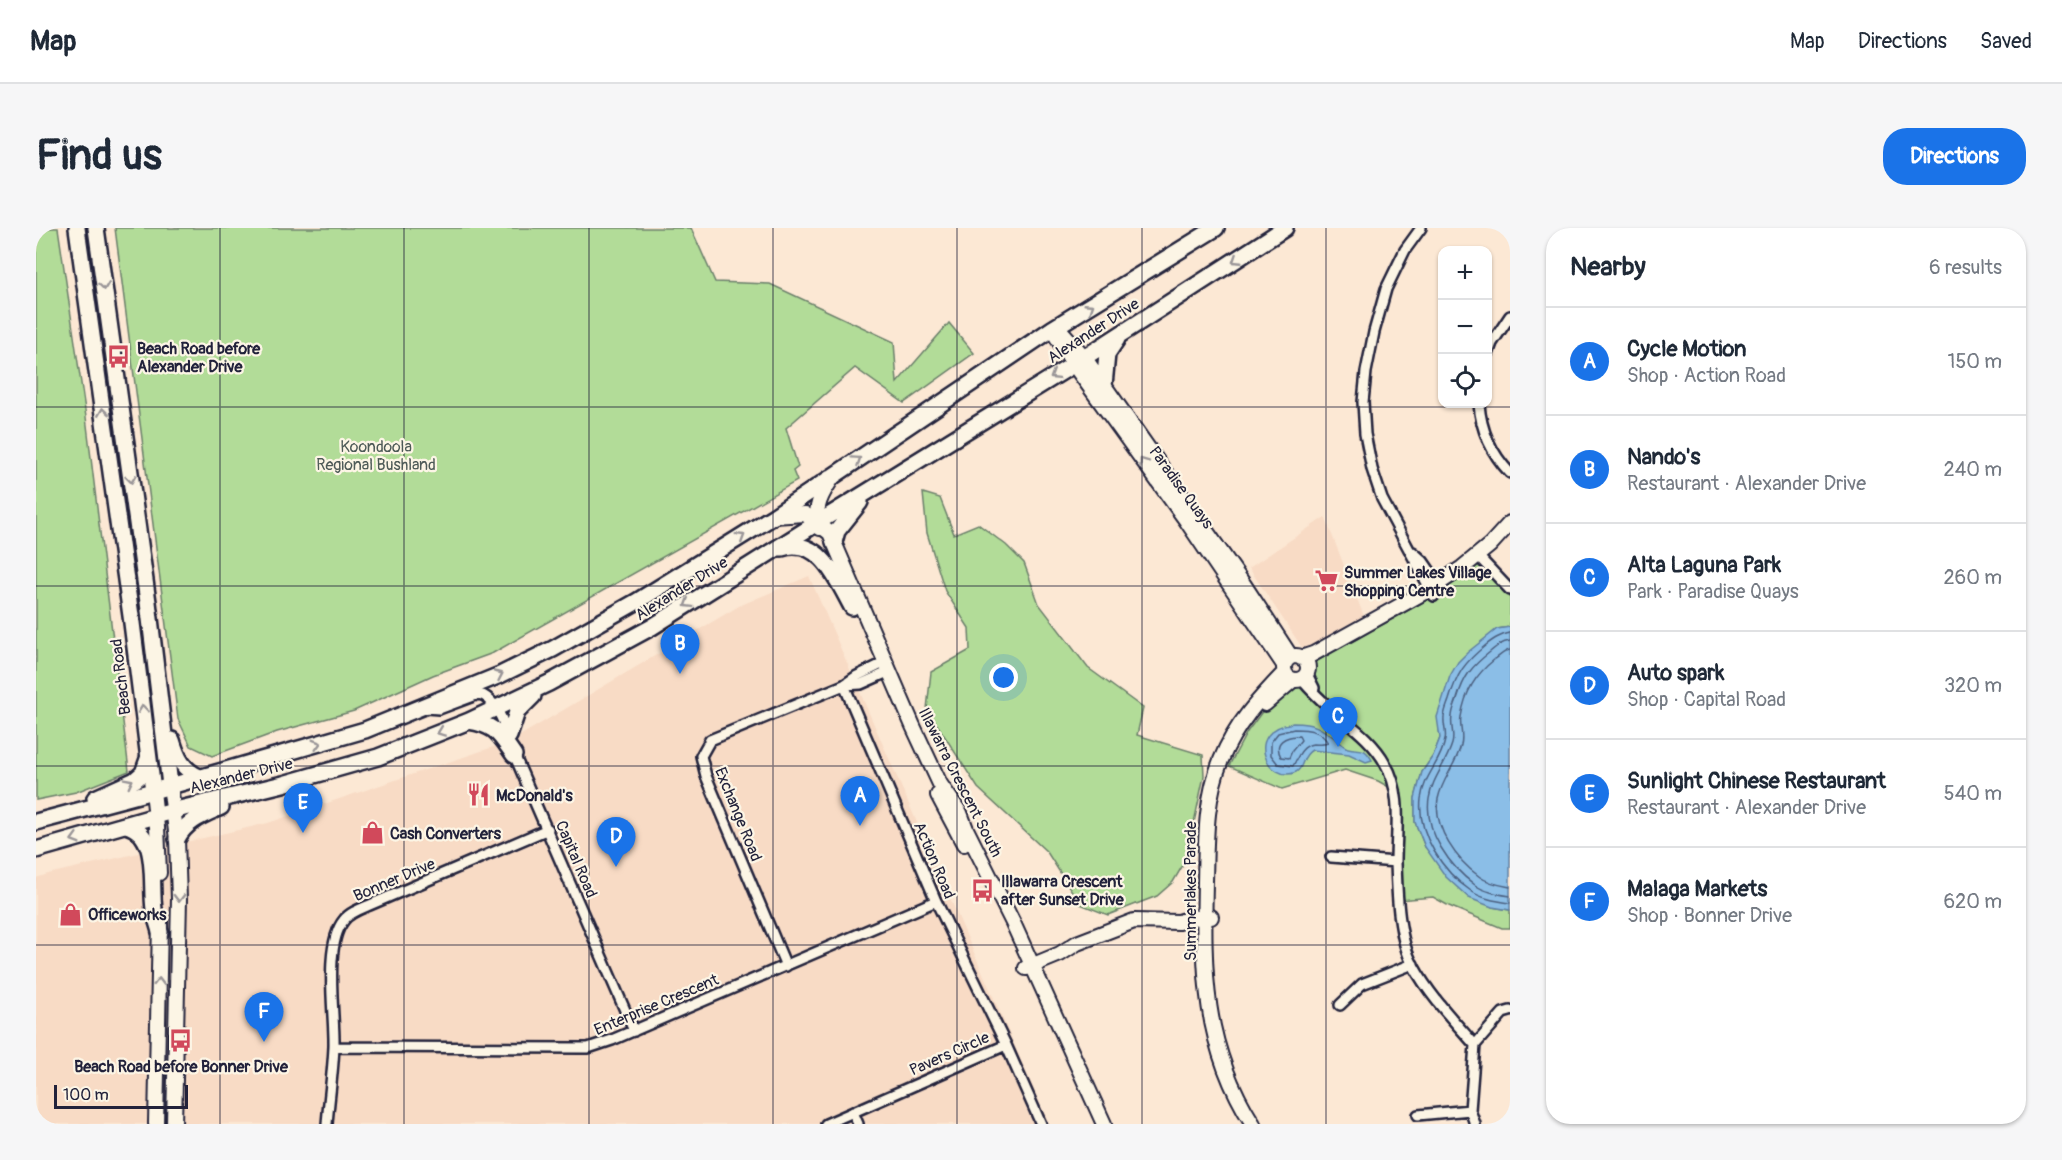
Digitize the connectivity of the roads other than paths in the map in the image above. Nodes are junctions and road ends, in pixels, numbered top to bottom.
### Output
1 (77, 228) edge
2 (96, 228) edge
3 (1216, 228) edge
4 (1285, 228) edge
5 (1420, 228) edge
6 (1510, 316) edge
7 (1055, 328) junction
8 (1120, 334) junction
9 (1492, 343) edge
10 (1079, 361) junction
11 (1104, 385) junction
12 (1479, 408) edge
13 (1510, 473) edge
14 (834, 476) junction
15 (877, 486) junction
16 (774, 516) junction
17 (817, 523) junction
18 (1510, 523) edge
19 (1510, 534) edge
20 (834, 542) junction
21 (773, 551) junction
22 (1481, 559) junction
23 (1239, 588) junction
24 (1436, 589) junction
25 (1510, 590) edge
26 (852, 607) junction
27 (883, 669) junction
28 (1296, 669) junction
29 (157, 670) junction
30 (549, 683) junction
31 (844, 685) junction
32 (423, 707) junction
33 (495, 708) junction
34 (470, 721) junction
35 (509, 736) junction
36 (514, 755) junction
37 (148, 759) junction
38 (200, 777) junction
39 (283, 784) junction
40 (170, 785) junction
41 (153, 791) junction
42 (173, 812) junction
43 (156, 817) junction
44 (36, 821) edge
45 (126, 825) junction
46 (548, 829) junction
47 (177, 839) junction
48 (36, 850) edge
49 (1331, 857) dead end
50 (1396, 862) junction
51 (936, 901) junction
52 (1208, 923) junction
53 (160, 932) junction
54 (1028, 962) junction
55 (1413, 964) junction
56 (786, 966) junction
57 (176, 991) junction
58 (1340, 1005) dead end
59 (1510, 1011) edge
60 (634, 1030) junction
61 (158, 1041) junction
62 (1006, 1045) junction
63 (1475, 1045) junction
64 (334, 1047) junction
65 (1470, 1110) junction
66 (853, 1112) junction
67 (1418, 1115) dead end
68 (156, 1124) edge
69 (174, 1124) edge
70 (327, 1124) edge
71 (826, 1124) edge
72 (858, 1124) edge
73 (1041, 1124) edge
74 (1095, 1124) edge
75 (1104, 1124) edge
76 (1253, 1124) edge
77 (1261, 1124) edge
78 (1475, 1124) edge

37 -> 1 main road, Beach Road
2 -> 29 main road
7 -> 3 main road, Alexander Drive
4 -> 8 main road, Alexander Drive
5 - 24 street
6 - 9 street
7 - 10 street, Paradise Quays
14 -> 7 main road, Alexander Drive
8 - 10 main road, Alexander Drive
8 - 11 main road
10 - 11 street, Paradise Quays
10 -> 15 main road, Alexander Drive
23 -> 10 street, Paradise Quays
11 - 23 street, Paradise Quays
12 - 13 street
14 - 16 main road, Alexander Drive
14 - 17 street
15 - 17 main road, Alexander Drive
15 - 20 main road
16 - 17 street
32 -> 16 main road, Alexander Drive
17 - 20 street, Illawarra Crescent South
17 - 21 main road, Alexander Drive
17 - 26 street, Illawarra Crescent South
18 - 22 street, Summerlakes Parade
19 - 22 street, Summerlakes Parade
20 - 27 street, Illawarra Crescent South
21 - 26 main road
21 -> 30 main road, Alexander Drive
22 - 24 street, Summerlakes Parade
22 - 25 street
23 - 28 street, Paradise Quays
24 - 28 street, Summerlakes Parade
26 - 27 street, Illawarra Crescent South
27 - 31 street, Exchange Road
27 - 54 street, Illawarra Crescent South
28 - 50 street, Paradise Quays
28 - 52 street, Summerlakes Parade
29 - 38 main road
29 - 40 main road
30 - 33 main road, Alexander Drive
30 - 35 main road
31 - 51 street, Action Road
31 - 56 street, Exchange Road
32 - 33 street
38 -> 32 main road, Alexander Drive
33 - 34 main road, Alexander Drive
33 - 35 street, Capital Road
34 - 36 main road
34 -> 39 main road, Alexander Drive
35 - 36 street, Capital Road
36 - 46 street, Capital Road
37 - 41 main road, Beach Road
44 -> 37 main road
38 - 40 main road, Alexander Drive
39 - 42 main road, Alexander Drive
39 - 47 main road
40 - 41 main road, Alexander Drive
40 - 42 street
41 - 43 street, Beach Road
41 - 44 main road, Alexander Drive
42 - 43 main road, Alexander Drive
42 - 47 street
43 - 45 main road, Alexander Drive
43 - 53 street, Beach Road
45 -> 48 main road, Alexander Drive
45 - 53 main road
46 - 60 street, Capital Road
46 - 64 street, Bonner Drive
47 -> 57 street
49 - 50 street
50 - 55 street, Paradise Quays
51 - 56 street, Enterprise Crescent
51 - 62 street, Action Road
52 - 54 street
52 - 76 street, Summerlakes Parade
52 - 77 street, Summerlakes Parade
61 -> 53 street, Beach Road
54 - 74 street, Illawarra Crescent South
54 - 75 street, Illawarra Crescent South
55 - 58 street
55 - 63 street, Paradise Quays
56 - 60 street, Enterprise Crescent
57 - 61 street
57 - 69 street
59 - 63 street
60 - 64 street, Enterprise Crescent
61 - 68 street, Beach Road
62 - 66 street, Pavers Circle
62 - 73 street, Pavers Circle
63 - 65 street
64 - 70 street, Bonner Drive
65 - 67 street
65 - 78 street
66 - 71 street, Pavers Circle
66 - 72 street

